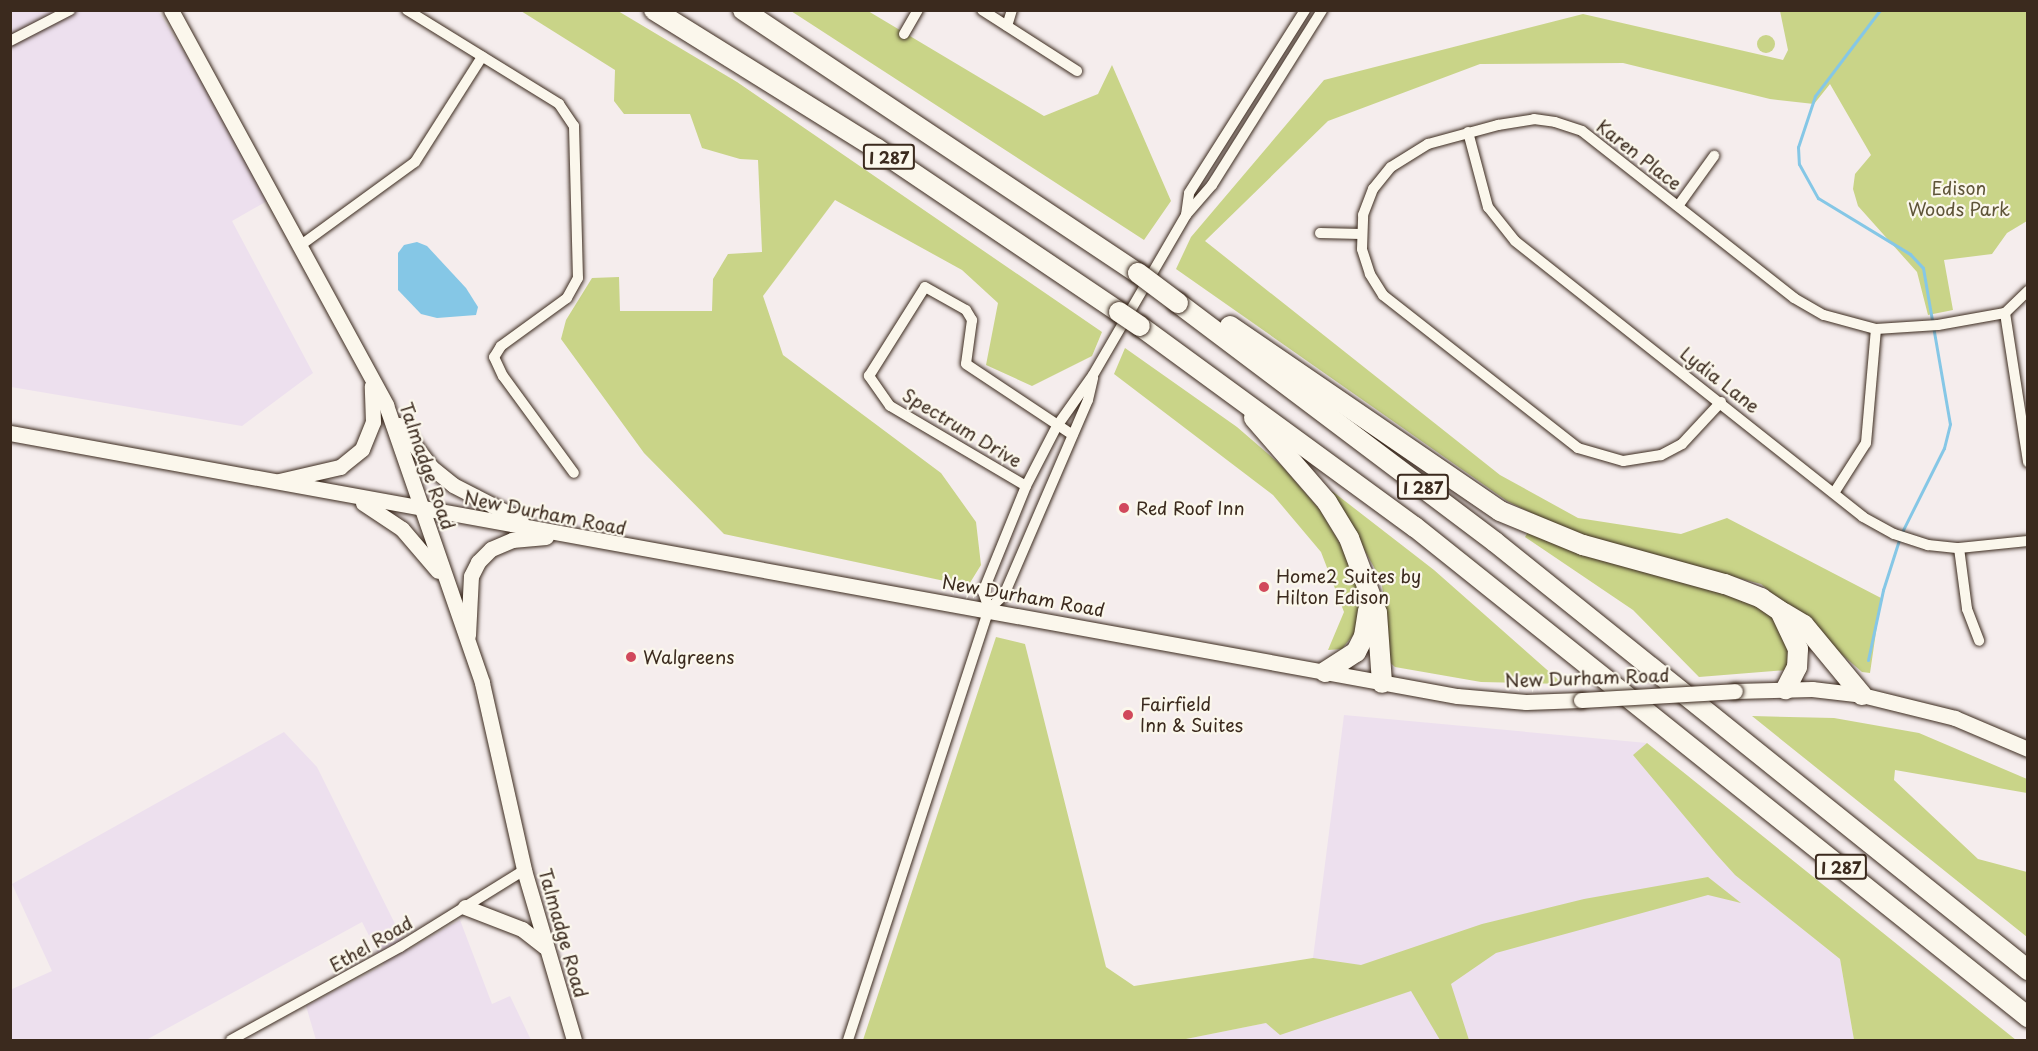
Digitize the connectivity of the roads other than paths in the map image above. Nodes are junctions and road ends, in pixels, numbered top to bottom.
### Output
1 (70, 10) edge
2 (171, 10) edge
3 (407, 10) edge
4 (654, 10) edge
5 (743, 10) edge
6 (918, 10) edge
7 (982, 10) edge
8 (1012, 10) edge
9 (1305, 10) edge
10 (1322, 10) edge
11 (1007, 26) junction
12 (904, 34) dead end
13 (10, 41) edge
14 (482, 57) junction
15 (1077, 71) dead end
16 (1468, 132) junction
17 (1714, 156) dead end
18 (1678, 206) junction
19 (1186, 215) junction
20 (1320, 233) dead end
21 (1361, 234) junction
22 (301, 245) junction
23 (2028, 291) edge
24 (2005, 313) junction
25 (1197, 317) junction
26 (1876, 329) junction
27 (1093, 375) junction
28 (371, 377) junction
29 (1222, 383) junction
30 (1721, 402) junction
31 (386, 405) junction
32 (1057, 426) junction
33 (10, 433) edge
34 (1073, 435) junction
35 (2028, 462) edge
36 (574, 473) dead end
37 (273, 482) junction
38 (1026, 486) junction
39 (1834, 493) junction
40 (352, 497) junction
41 (422, 510) junction
42 (564, 536) junction
43 (2028, 541) edge
44 (1959, 548) junction
45 (446, 581) junction
46 (1370, 590) junction
47 (989, 609) junction
48 (1780, 611) junction
49 (1979, 642) dead end
50 (468, 644) junction
51 (1324, 672) junction
52 (1382, 683) junction
53 (1786, 689) junction
54 (1862, 695) junction
55 (2028, 749) edge
56 (524, 870) junction
57 (465, 907) junction
58 (544, 946) junction
59 (2028, 970) edge
60 (2028, 1017) edge
61 (231, 1041) edge
62 (574, 1041) edge
63 (848, 1041) edge

1 - 13 street
2 - 22 main road, Talmadge Road
3 - 14 street
4 - 29 highway, I 287, bridge
5 - 25 highway, I 287, bridge
6 - 12 street
7 - 11 street
8 - 11 street
9 - 19 street
10 - 19 street
11 - 15 street
14 - 22 street
14 - 36 street
16 - 18 street, Karen Place
16 - 21 street, Karen Place
16 - 30 street, Lydia Lane
17 - 18 street
18 - 26 street, Karen Place
19 - 27 street
20 - 21 street
21 - 30 street, Karen Place
22 - 28 main road, Talmadge Road
23 - 24 street
24 - 26 street, Karen Place
24 - 35 street
25 - 48 highway
25 - 59 highway, I 287
26 - 39 street
27 - 32 street
27 - 34 street
28 - 31 main road, Talmadge Road
28 - 37 main road
29 - 46 highway
29 - 60 highway, I 287
30 - 39 street, Lydia Lane
31 - 41 main road, Talmadge Road
31 - 42 main road
32 - 34 street, Spectrum Drive
32 - 38 street
32 - 38 street, Spectrum Drive
33 - 37 main road, New Durham Road
34 - 47 street
37 - 40 main road, New Durham Road
38 - 47 street
39 - 44 street, Lydia Lane
40 - 41 main road, New Durham Road
40 - 45 main road
41 - 42 main road, New Durham Road
41 - 45 main road, Talmadge Road
42 - 47 main road, New Durham Road
42 - 50 main road
43 - 44 street, Lydia Lane
44 - 49 street
45 - 50 main road, Talmadge Road
46 - 51 highway
46 - 52 highway
47 - 51 main road, New Durham Road
47 - 63 street
48 - 53 highway
48 - 54 highway
50 - 56 main road, Talmadge Road
51 - 52 main road, New Durham Road
52 - 53 main road, New Durham Road, bridge
53 - 54 main road, New Durham Road
54 - 55 main road, New Durham Road
56 - 57 street, Ethel Road
56 - 58 main road, Talmadge Road
57 - 58 main road
57 - 61 street, Ethel Road
58 - 62 main road, Talmadge Road

